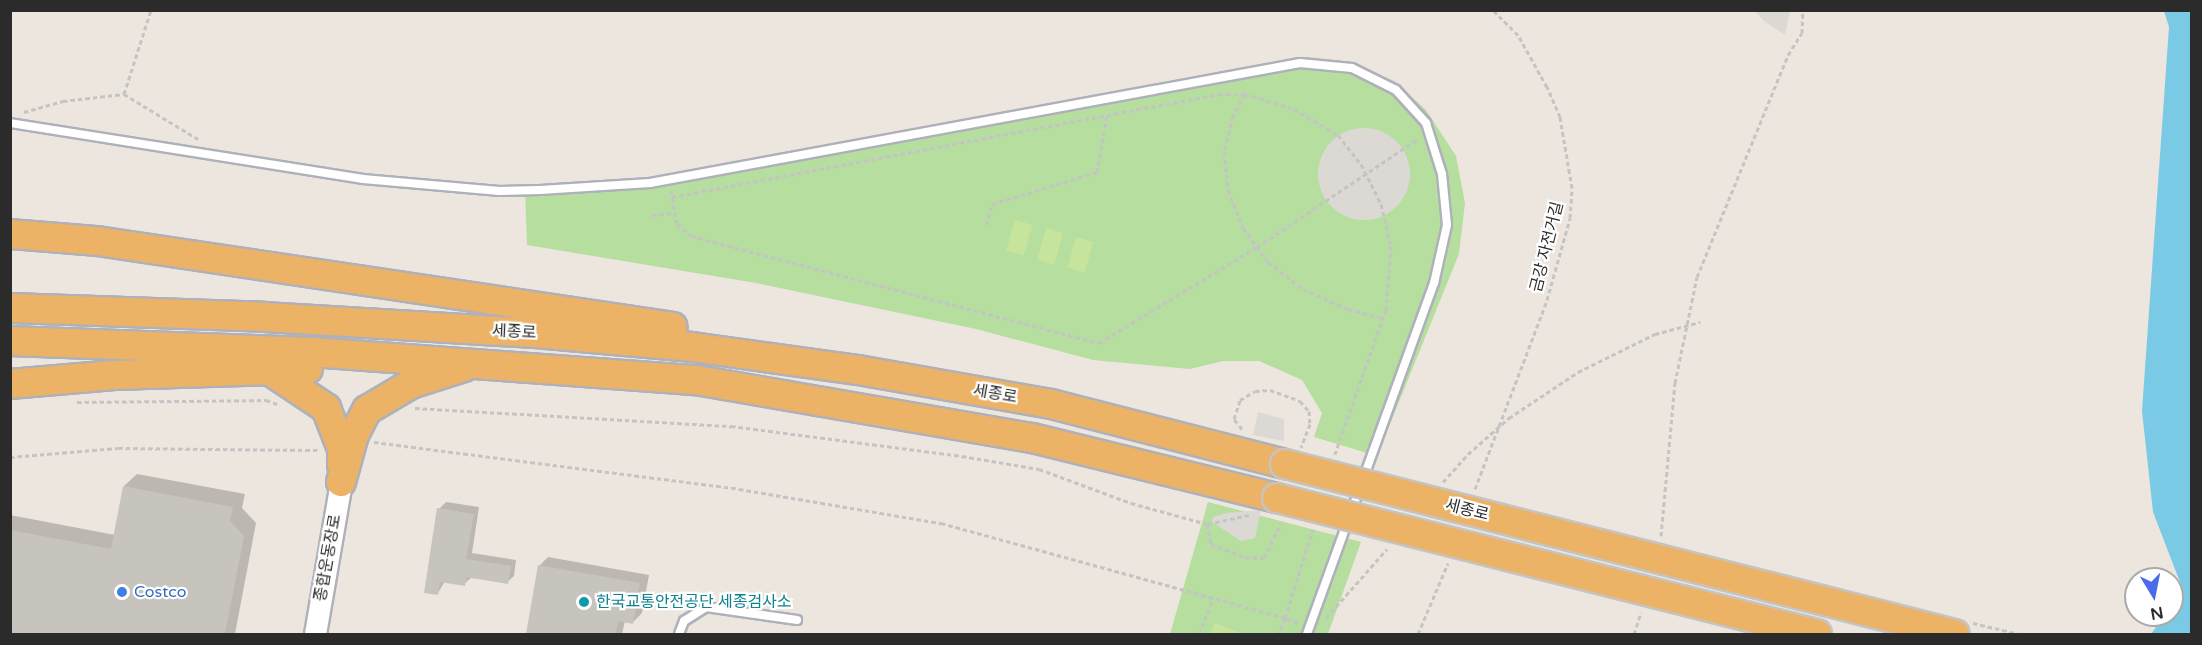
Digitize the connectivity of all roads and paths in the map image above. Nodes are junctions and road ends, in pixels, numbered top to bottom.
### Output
1 (151, 10) edge
2 (1493, 10) edge
3 (1803, 10) edge
4 (124, 94) junction
5 (1245, 94) junction
6 (21, 113) dead end
7 (1107, 115) junction
8 (10, 123) edge
9 (1429, 131) junction
10 (204, 143) dead end
11 (1368, 174) junction
12 (669, 179) junction
13 (672, 197) junction
14 (675, 213) junction
15 (652, 215) dead end
16 (986, 225) dead end
17 (10, 234) edge
18 (1257, 247) junction
19 (10, 308) edge
20 (1382, 318) junction
21 (1700, 322) dead end
22 (1686, 323) junction
23 (10, 341) edge
24 (544, 366) junction
25 (464, 367) junction
26 (269, 370) junction
27 (10, 384) edge
28 (71, 402) dead end
29 (1051, 404) junction
30 (285, 407) dead end
31 (411, 408) dead end
32 (1246, 431) dead end
33 (1307, 438) dead end
34 (370, 442) dead end
35 (1312, 449) dead end
36 (321, 450) dead end
37 (1323, 452) dead end
38 (1293, 455) junction
39 (10, 457) edge
40 (341, 482) junction
41 (1272, 510) junction
42 (1316, 518) dead end
43 (1207, 524) junction
44 (1660, 540) dead end
45 (1213, 599) junction
46 (1642, 609) dead end
47 (1284, 618) junction
48 (797, 620) dead end
49 (1311, 625) junction
50 (315, 634) edge
51 (679, 634) edge
52 (1199, 634) edge
53 (1278, 634) edge
54 (1307, 634) edge
55 (1634, 634) edge
56 (1817, 634) edge
57 (1955, 634) edge

1 - 4 path
2 - 22 path, 금강 자전거길
3 - 22 path
4 - 6 path
4 - 10 path
5 - 7 path
5 - 11 path
5 - 18 path
7 - 13 path
7 - 16 path
8 - 12 lane
9 - 11 path
9 - 12 lane
9 - 49 lane
11 - 18 path
11 - 20 path
12 - 13 path
13 - 14 path
14 - 15 path
14 - 18 path
17 - 29 highway
18 - 20 path
19 - 29 highway, 세종로
20 - 37 path
21 - 22 path
22 - 44 path
23 - 24 highway, 세종로
24 - 25 highway
24 - 41 highway, 세종로
25 - 26 highway
25 - 40 highway
26 - 27 highway
26 - 40 highway
28 - 30 path
29 - 38 highway, 세종로
31 - 43 path
32 - 33 path
34 - 45 path
35 - 38 path
36 - 39 path
38 - 57 highway, 세종로, bridge
40 - 50 street, 종합운동장로
41 - 43 path
41 - 43 path
41 - 56 highway, 세종로, bridge
42 - 47 path
45 - 47 path
45 - 52 path
46 - 55 path
47 - 49 path
47 - 53 path
48 - 51 lane
49 - 54 lane

